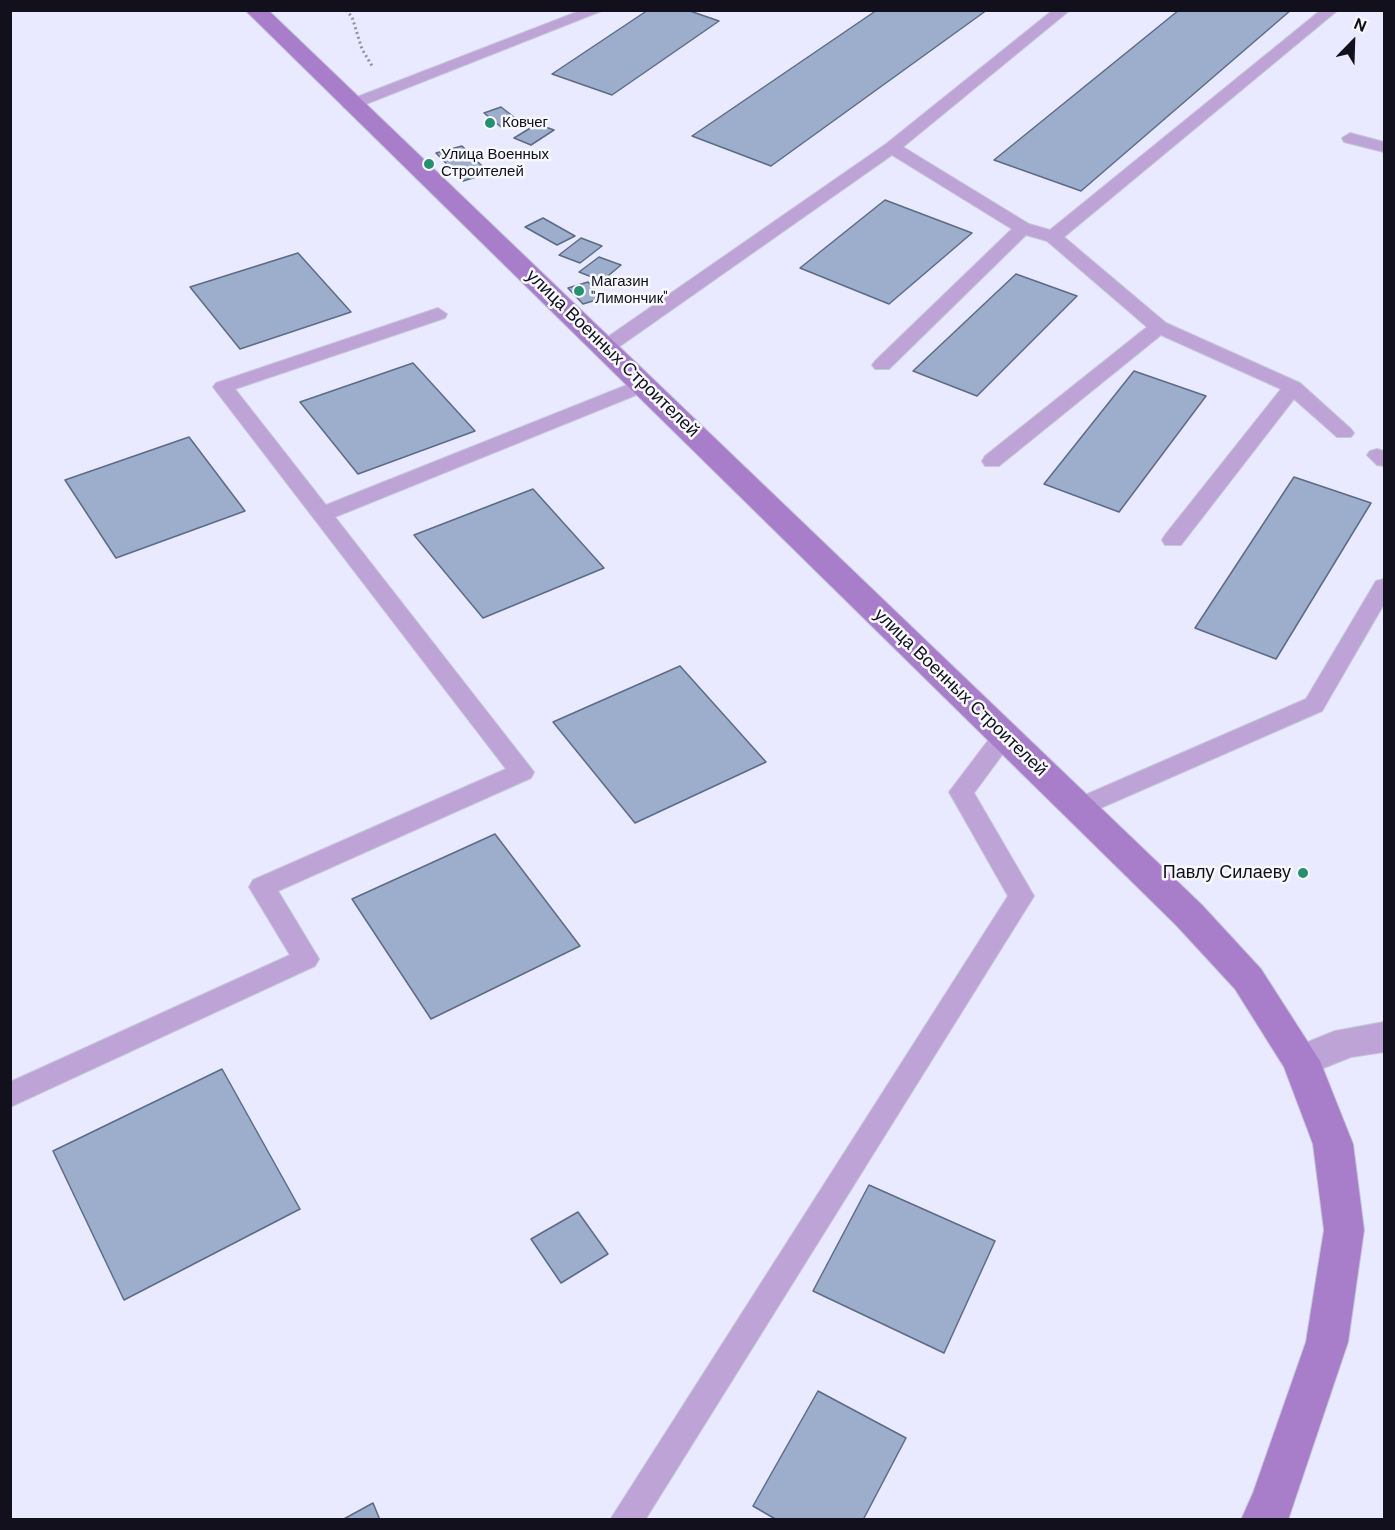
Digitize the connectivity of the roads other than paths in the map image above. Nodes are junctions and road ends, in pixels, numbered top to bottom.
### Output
1 (255, 10) edge
2 (597, 10) edge
3 (1063, 10) edge
4 (1331, 10) edge
5 (350, 105) junction
6 (1350, 138) dead end
7 (1384, 147) edge
8 (892, 148) junction
9 (1023, 228) junction
10 (1053, 237) junction
11 (438, 314) dead end
12 (1159, 327) junction
13 (606, 347) junction
14 (882, 365) dead end
15 (644, 385) junction
16 (1293, 387) junction
17 (1344, 433) dead end
18 (992, 461) dead end
19 (322, 514) junction
20 (1173, 540) dead end
21 (1384, 586) edge
22 (1004, 736) junction
23 (1078, 808) junction
24 (1384, 1037) edge
25 (1301, 1061) junction
26 (10, 1095) edge
27 (626, 1520) edge
28 (1263, 1520) edge

1 - 5 main road, улица Военных Строителей
2 - 5 lane
3 - 8 lane
4 - 10 lane
5 - 13 main road, улица Военных Строителей
6 - 7 lane
8 - 9 lane
8 - 13 lane
9 - 10 lane
9 - 14 lane
10 - 12 lane
11 - 19 lane
12 - 16 lane
12 - 18 lane
13 - 15 main road, улица Военных Строителей
15 - 19 lane
15 - 22 main road, улица Военных Строителей
16 - 17 lane
16 - 20 lane
19 - 26 lane
21 - 23 lane
22 - 23 main road, улица Военных Строителей
22 - 27 lane
23 - 25 main road, улица Военных Строителей
24 - 25 street
25 - 28 main road, улица Военных Строителей

